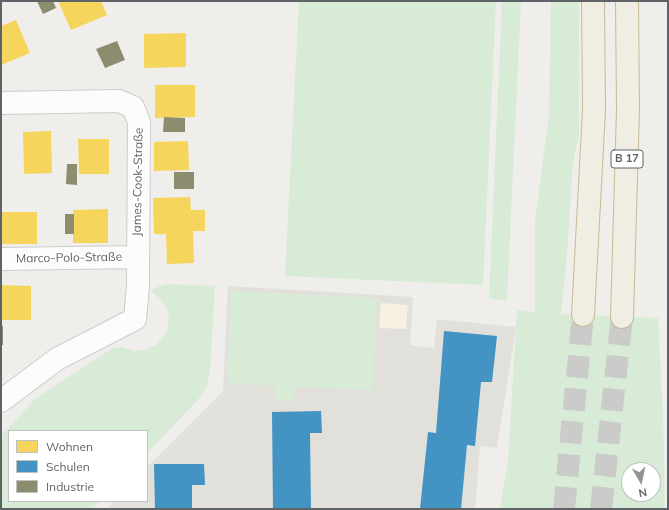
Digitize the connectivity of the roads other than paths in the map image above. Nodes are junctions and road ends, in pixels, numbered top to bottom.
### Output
1 (593, 1) edge
2 (627, 1) edge
3 (1, 103) edge
4 (137, 257) junction
5 (1, 259) edge
6 (583, 315) tunnel mouth
7 (622, 317) tunnel mouth
8 (1, 401) edge

1 - 6 highway
2 - 7 highway, B 17
3 - 4 street, James-Cook-Straße
4 - 5 street, Marco-Polo-Straße
4 - 8 street, James-Cook-Straße

